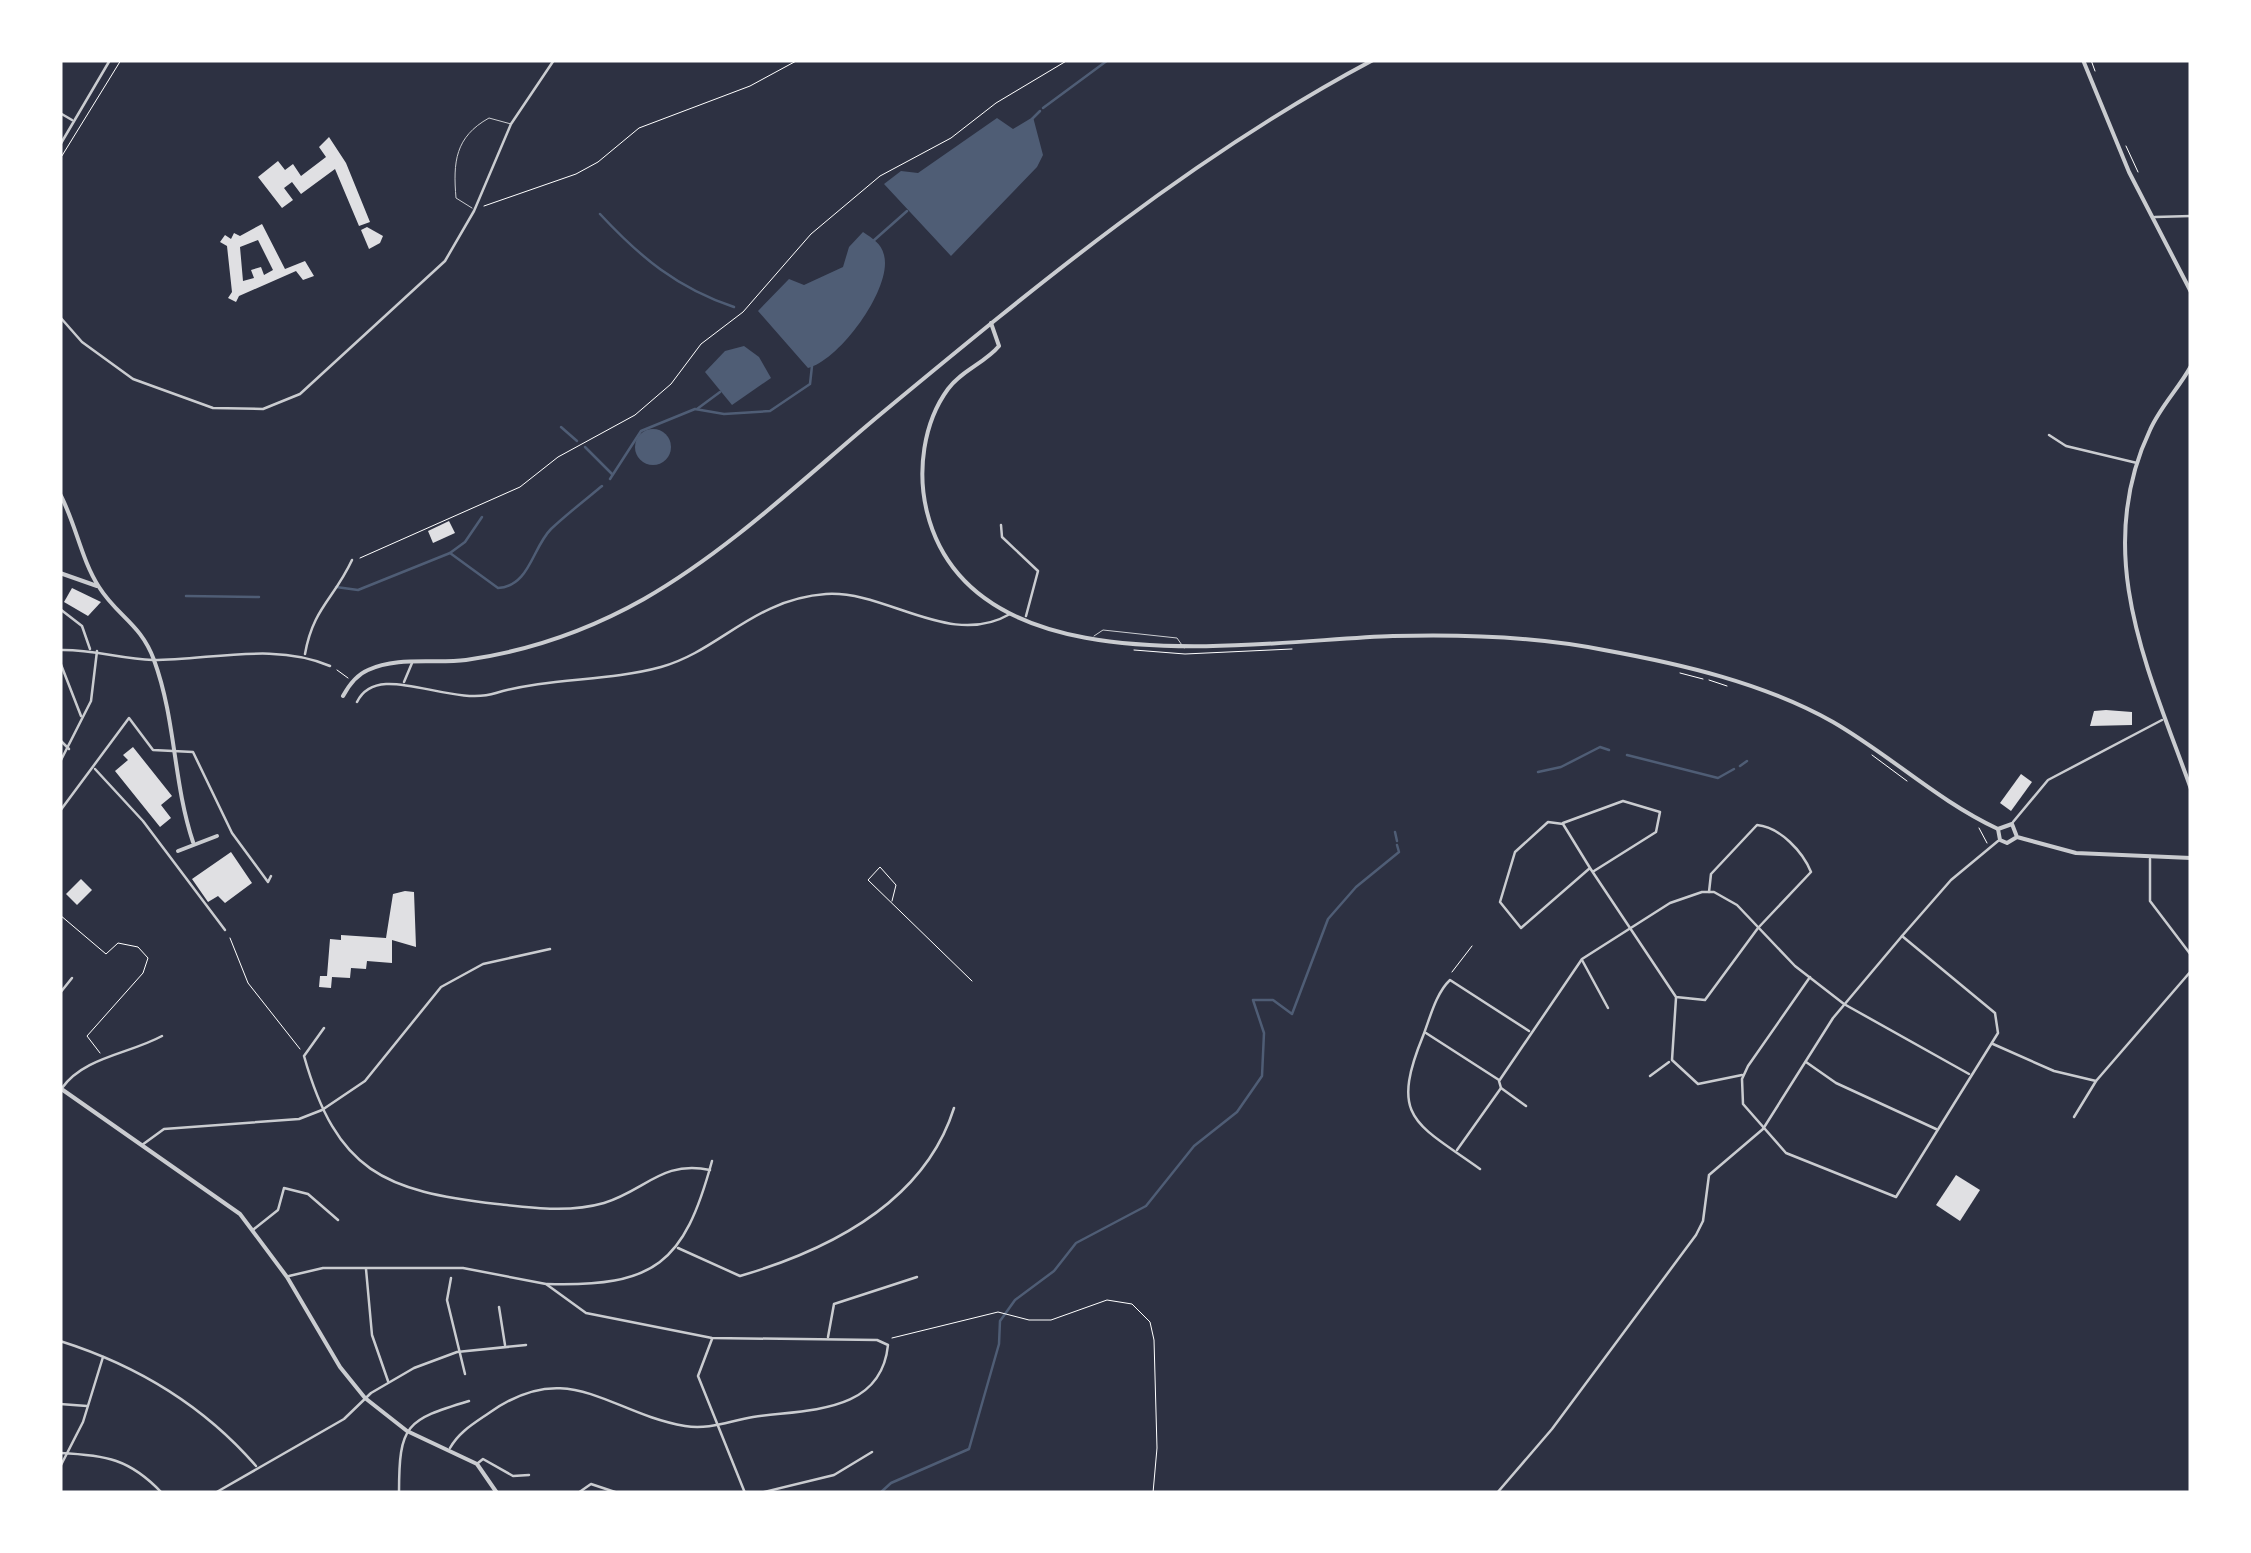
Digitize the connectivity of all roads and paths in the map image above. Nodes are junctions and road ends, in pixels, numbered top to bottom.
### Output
1 (110, 60) edge
2 (121, 60) edge
3 (554, 60) edge
4 (798, 60) edge
5 (1068, 60) edge
6 (1373, 60) edge
7 (2083, 60) edge
8 (60, 113) edge
9 (74, 121) junction
10 (511, 124) junction
11 (60, 145) edge
12 (60, 159) edge
13 (477, 203) junction
14 (474, 211) junction
15 (2191, 216) edge
16 (2154, 217) junction
17 (2191, 292) edge
18 (60, 317) edge
19 (991, 323) junction
20 (2191, 366) edge
21 (2048, 435) dead end
22 (2137, 463) junction
23 (60, 494) edge
24 (71, 514) junction
25 (60, 520) edge
26 (1001, 525) dead end
27 (352, 560) joint
28 (60, 573) edge
29 (98, 586) junction
30 (60, 609) edge
31 (1012, 613) junction
32 (1025, 618) junction
33 (1092, 637) junction
34 (1184, 648) junction
35 (90, 649) junction
36 (1296, 649) dead end
37 (60, 650) edge
38 (97, 650) junction
39 (1127, 650) dead end
40 (304, 655) junction
41 (154, 660) junction
42 (60, 662) edge
43 (412, 663) junction
44 (330, 666) joint
45 (1676, 672) dead end
46 (350, 683) junction
47 (403, 684) junction
48 (1738, 689) dead end
49 (342, 696) dead end
50 (356, 702) dead end
51 (82, 719) junction
52 (2162, 720) junction
53 (60, 740) edge
54 (1860, 747) dead end
55 (174, 749) junction
56 (70, 750) junction
57 (60, 762) edge
58 (2191, 767) edge
59 (95, 769) junction
60 (2184, 770) junction
61 (1915, 786) dead end
62 (2191, 788) edge
63 (60, 811) edge
64 (1562, 824) junction
65 (2012, 824) junction
66 (1979, 827) dead end
67 (1998, 829) junction
68 (217, 836) dead end
69 (2017, 837) junction
70 (2000, 840) junction
71 (193, 842) junction
72 (1991, 846) junction
73 (178, 850) dead end
74 (2191, 858) edge
75 (2150, 860) junction
76 (1592, 870) junction
77 (271, 876) dead end
78 (1709, 892) junction
79 (892, 901) junction
80 (60, 915) edge
81 (1758, 928) junction
82 (1632, 929) junction
83 (225, 930) joint
84 (1902, 936) junction
85 (1472, 946) dead end
86 (550, 949) dead end
87 (2191, 955) edge
88 (1582, 958) junction
89 (2191, 971) edge
90 (1810, 977) junction
91 (72, 978) dead end
92 (1450, 980) junction
93 (972, 981) dead end
94 (60, 994) edge
95 (1676, 997) junction
96 (1844, 1004) junction
97 (1608, 1008) dead end
98 (324, 1028) dead end
99 (1424, 1032) junction
100 (1530, 1033) junction
101 (162, 1036) dead end
102 (1992, 1043) junction
103 (304, 1056) junction
104 (105, 1060) junction
105 (1672, 1060) junction
106 (1805, 1061) junction
107 (1744, 1074) junction
108 (1971, 1075) junction
109 (1650, 1076) dead end
110 (1499, 1081) junction
111 (2096, 1081) junction
112 (1501, 1088) junction
113 (61, 1089) edge
114 (1526, 1106) dead end
115 (954, 1108) dead end
116 (322, 1110) junction
117 (2074, 1117) dead end
118 (1763, 1129) junction
119 (1938, 1129) junction
120 (142, 1144) junction
121 (1456, 1151) junction
122 (712, 1161) dead end
123 (710, 1170) junction
124 (1480, 1170) dead end
125 (338, 1220) dead end
126 (254, 1229) junction
127 (678, 1248) junction
128 (366, 1267) junction
129 (287, 1276) junction
130 (917, 1277) dead end
131 (451, 1278) dead end
132 (546, 1284) junction
133 (499, 1307) dead end
134 (712, 1338) junction
135 (828, 1338) junction
136 (60, 1342) edge
137 (885, 1342) junction
138 (526, 1345) dead end
139 (506, 1346) junction
140 (458, 1352) junction
141 (104, 1356) junction
142 (465, 1374) dead end
143 (388, 1381) junction
144 (365, 1398) junction
145 (469, 1401) dead end
146 (60, 1404) edge
147 (87, 1406) junction
148 (720, 1425) junction
149 (407, 1432) junction
150 (449, 1450) junction
151 (872, 1452) dead end
152 (63, 1453) edge
153 (477, 1464) junction
154 (60, 1467) edge
155 (257, 1467) junction
156 (528, 1475) dead end
157 (162, 1493) edge
158 (215, 1493) edge
159 (399, 1493) edge
160 (497, 1493) edge
161 (578, 1493) edge
162 (618, 1493) edge
163 (745, 1493) edge
164 (760, 1493) edge
165 (1153, 1493) edge
166 (1497, 1493) edge

1 - 9 street
2 - 12 path
3 - 10 street
4 - 13 path
5 - 27 path
6 - 19 street
7 - 16 street
8 - 9 street
9 - 11 street
10 - 13 street
10 - 14 lane
13 - 14 street
14 - 18 street
15 - 16 street
16 - 17 street
19 - 31 street
19 - 43 street
20 - 22 street
21 - 22 street
22 - 52 street
23 - 24 street
24 - 25 street
24 - 29 street
26 - 32 street
27 - 40 street
28 - 29 street
29 - 41 street
30 - 35 street
31 - 32 street
31 - 47 street
32 - 33 street
33 - 34 street
33 - 34 lane
34 - 67 street
35 - 37 street
35 - 38 street
36 - 39 path
38 - 41 street
38 - 51 street
40 - 41 street
40 - 44 street
41 - 55 street
42 - 51 street
43 - 46 street
43 - 47 street
44 - 46 path
45 - 48 path
46 - 49 street
47 - 50 street
51 - 56 street
52 - 60 street
52 - 65 street
53 - 56 street
54 - 61 path
55 - 59 street
55 - 71 street
55 - 77 street
56 - 57 street
58 - 60 street
59 - 63 street
59 - 83 street
60 - 62 street
64 - 76 street
64 - 76 street
64 - 76 street
65 - 67 street
65 - 69 street
66 - 72 path
67 - 70 street
68 - 71 street
69 - 70 street
69 - 75 street
70 - 72 street
71 - 73 street
72 - 84 street
74 - 75 street
75 - 87 street
76 - 82 street
78 - 81 street
78 - 81 street
78 - 82 street
79 - 79 path
79 - 93 path
80 - 104 path
81 - 90 street
81 - 95 street
82 - 88 street
82 - 95 street
83 - 103 path
84 - 96 street
84 - 102 street
85 - 92 path
86 - 116 street
88 - 97 street
88 - 100 street
89 - 111 street
90 - 96 street
90 - 107 street
91 - 94 street
92 - 99 street
92 - 100 street
95 - 105 street
96 - 106 street
96 - 108 street
98 - 103 street
99 - 110 street
99 - 121 street
100 - 110 street
101 - 104 street
102 - 108 street
102 - 111 street
103 - 116 street
104 - 113 street
105 - 107 street
105 - 109 street
106 - 118 street
106 - 119 street
107 - 118 street
108 - 119 street
110 - 112 street
111 - 117 street
112 - 114 street
112 - 121 street
113 - 120 street
115 - 127 street
116 - 120 street
116 - 123 street
118 - 119 street
118 - 166 street
120 - 126 street
121 - 124 street
122 - 123 street
123 - 127 street
125 - 126 street
126 - 129 street
127 - 132 street
128 - 129 street
128 - 132 street
128 - 143 street
129 - 144 street
130 - 135 street
131 - 140 street
132 - 134 street
133 - 139 street
134 - 135 street
134 - 148 street
135 - 137 street
136 - 141 street
137 - 148 street
137 - 165 path
138 - 139 street
139 - 140 street
140 - 142 street
140 - 143 street
141 - 147 street
141 - 155 street
143 - 144 street
144 - 149 street
144 - 155 street
145 - 149 street
146 - 147 street
147 - 152 street
148 - 150 street
148 - 163 street
149 - 150 street
149 - 159 street
150 - 153 street
151 - 164 street
152 - 154 street
152 - 157 street
153 - 156 street
153 - 160 street
155 - 158 street
161 - 162 street

